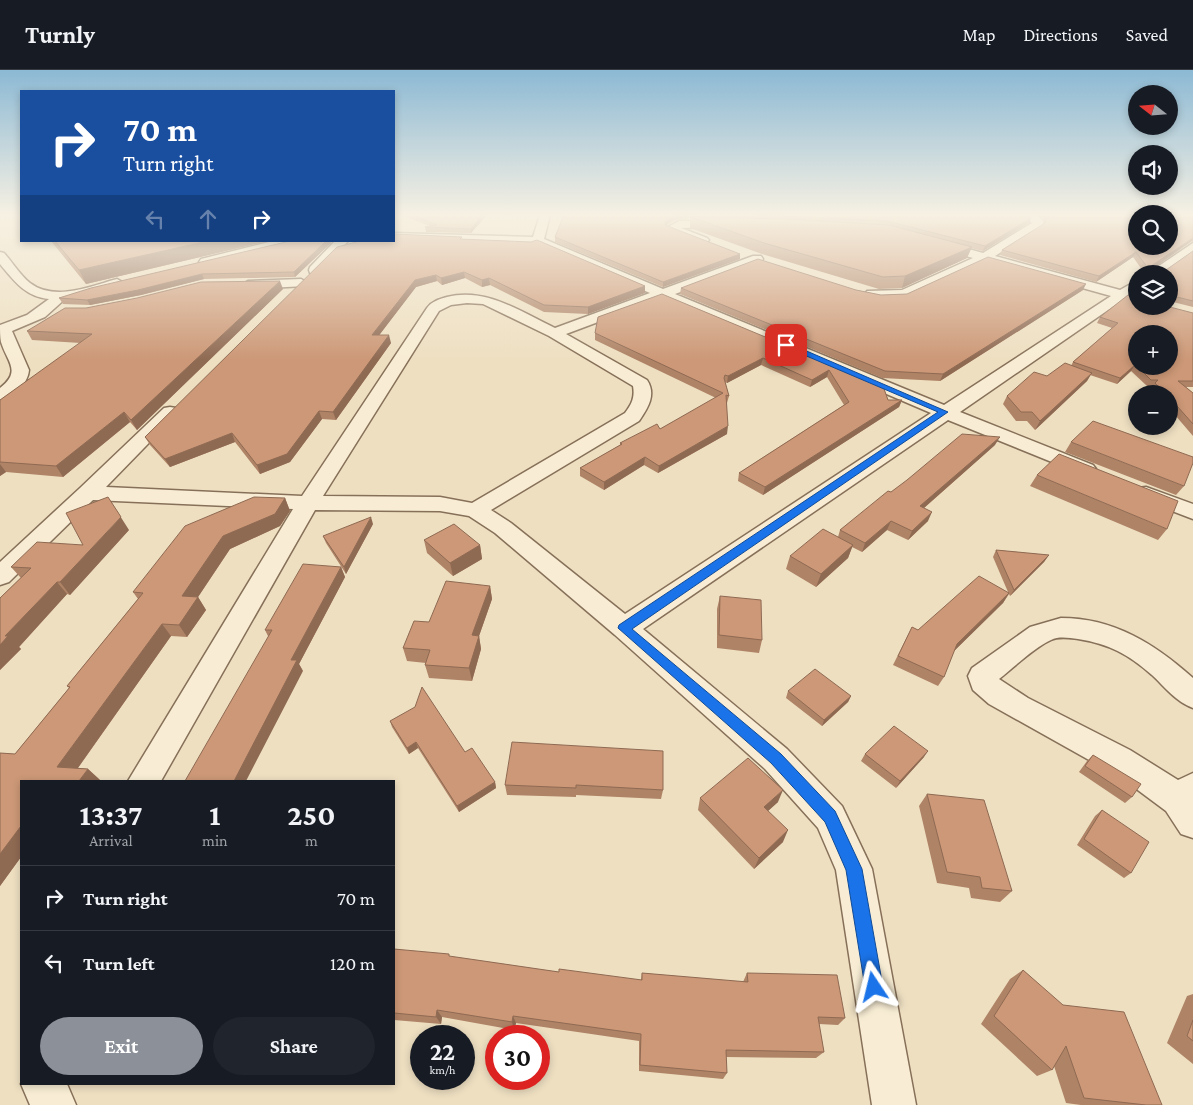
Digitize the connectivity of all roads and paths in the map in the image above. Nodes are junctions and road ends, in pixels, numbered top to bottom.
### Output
1 (7, 263) edge
2 (199, 263) edge
3 (320, 263) edge
4 (592, 263) edge
5 (754, 263) edge
6 (971, 263) edge
7 (1011, 263) edge
8 (192, 265) edge
9 (125, 281) edge
10 (301, 283) junction
11 (231, 284) edge
12 (861, 291) edge
13 (662, 292) junction
14 (1128, 292) edge
15 (1128, 295) edge
16 (60, 296) junction
17 (287, 297) edge
18 (62, 311) edge
19 (44, 312) junction
20 (1, 330) edge
21 (554, 332) junction
22 (0, 396) edge
23 (181, 402) edge
24 (944, 412) junction
25 (1101, 475) edge
26 (1128, 486) edge
27 (88, 493) junction
28 (308, 503) junction
29 (475, 510) junction
30 (1193, 512) edge
31 (0, 576) edge
32 (624, 628) junction
33 (1193, 696) edge
34 (145, 780) edge
35 (1188, 803) edge
36 (44, 1085) edge
37 (54, 1105) edge
38 (894, 1105) edge

1 - 16 street
2 - 8 street
3 - 10 street
4 - 13 street
5 - 13 street
6 - 12 street
7 - 14 street
9 - 16 street
10 - 11 street
10 - 17 street
13 - 21 street
13 - 24 street
15 - 24 street
16 - 19 street
18 - 19 street
19 - 20 street
20 - 22 street
21 - 28 street
21 - 29 street
23 - 27 street
24 - 25 street
24 - 32 street
26 - 30 street
27 - 28 street
27 - 31 street
28 - 29 street
28 - 34 street
29 - 32 street
32 - 38 street
33 - 35 street
36 - 37 street

